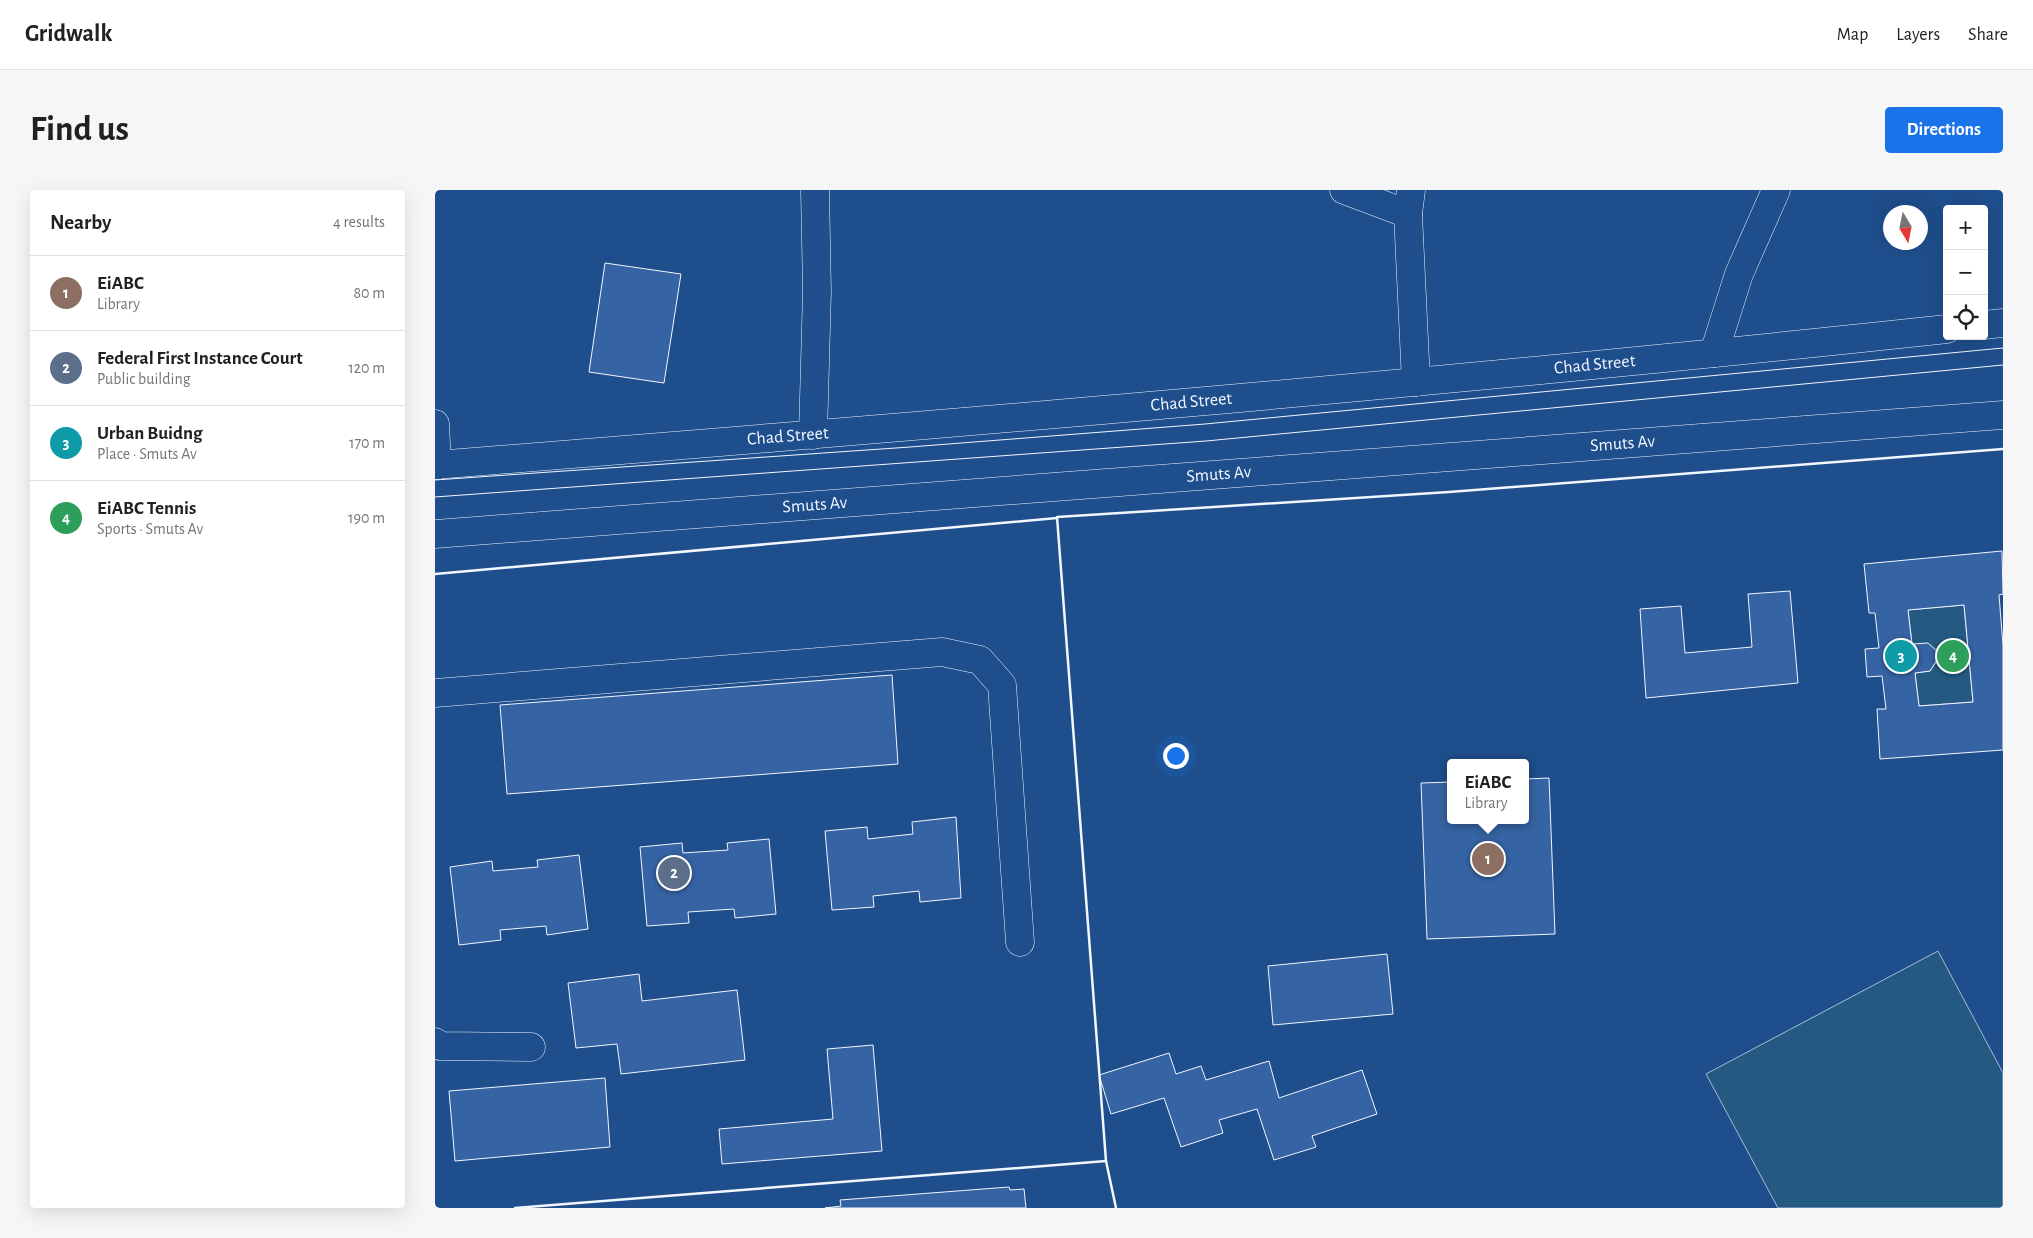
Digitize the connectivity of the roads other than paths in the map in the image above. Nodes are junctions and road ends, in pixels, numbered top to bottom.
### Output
1 (815, 190) edge
2 (1343, 190) edge
3 (1775, 190) edge
4 (1409, 202) edge
5 (2003, 324) edge
6 (1988, 326) edge
7 (1943, 330) edge
8 (1714, 353) junction
9 (1415, 382) junction
10 (2003, 415) edge
11 (435, 424) edge
12 (813, 435) junction
13 (436, 465) edge
14 (435, 534) edge
15 (435, 693) edge
16 (1021, 942) dead end
17 (435, 1042) edge
18 (531, 1046) dead end

1 - 12 main road
2 - 4 main road
3 - 8 main road
4 - 9 main road
5 - 6 main road
7 - 8 main road, Chad Street
8 - 9 main road, Chad Street
9 - 12 main road, Chad Street
10 - 14 main road, Smuts Av
11 - 13 main road
12 - 13 main road, Chad Street
15 - 16 main road
17 - 18 main road

